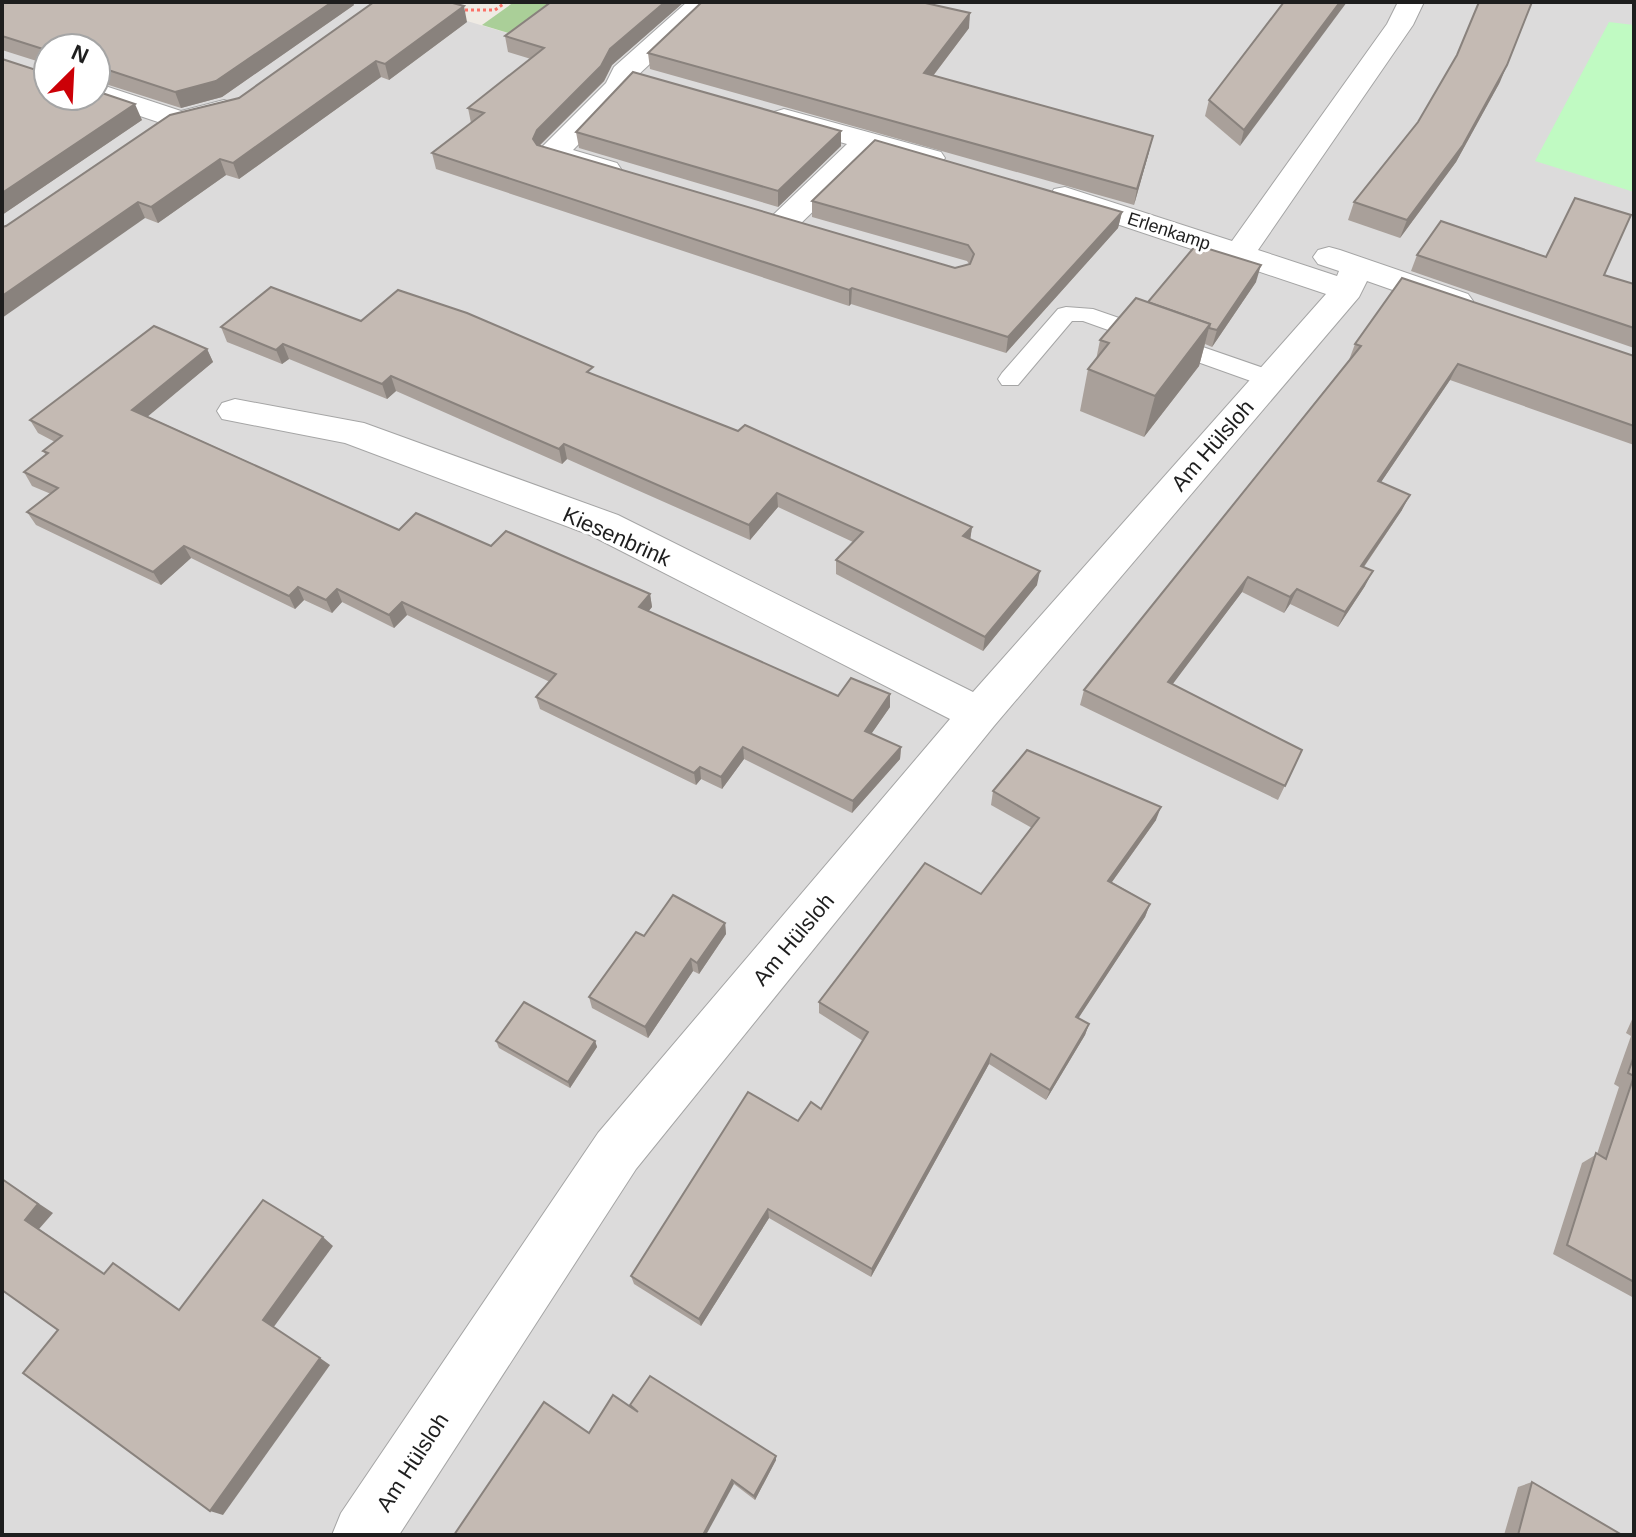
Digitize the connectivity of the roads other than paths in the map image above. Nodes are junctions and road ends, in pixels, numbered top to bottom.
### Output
1 (703, 2) edge
2 (1411, 2) edge
3 (624, 73) junction
4 (654, 82) edge
5 (112, 97) edge
6 (245, 98) edge
7 (761, 111) edge
8 (172, 117) junction
9 (145, 135) edge
10 (868, 141) junction
11 (955, 166) edge
12 (639, 179) edge
13 (1042, 190) edge
14 (783, 223) edge
15 (1247, 242) junction
16 (1352, 279) junction
17 (1488, 312) edge
18 (1010, 379) dead end
19 (1270, 379) junction
20 (235, 411) dead end
21 (979, 714) junction
22 (363, 1535) edge

1 - 3 street
2 - 15 street
3 - 4 street
3 - 12 street
5 - 8 street
6 - 8 street
7 - 10 street
8 - 9 street
10 - 11 street
10 - 14 street
13 - 15 street, Erlenkamp
15 - 16 street, Erlenkamp
16 - 17 street, Erlenkamp
16 - 19 street, Am Hülsloh
18 - 19 lane, Am Hülsloh
19 - 21 street, Am Hülsloh
20 - 21 street, Kiesenbrink
21 - 22 street, Am Hülsloh

